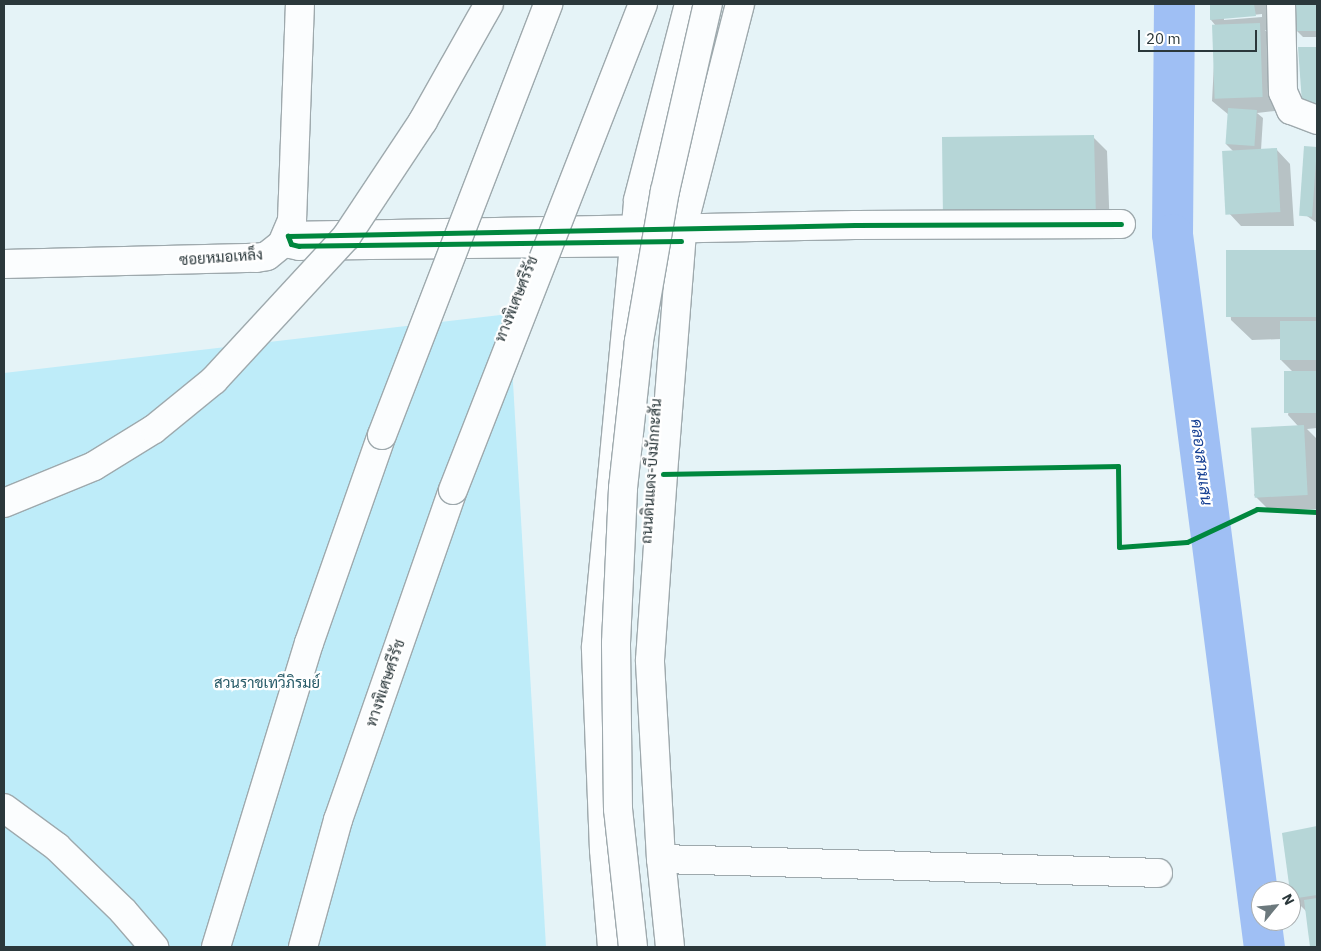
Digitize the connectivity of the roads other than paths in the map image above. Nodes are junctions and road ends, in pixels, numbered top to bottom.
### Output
1 (300, 4) edge
2 (489, 4) edge
3 (548, 4) edge
4 (643, 4) edge
5 (689, 4) edge
6 (708, 4) edge
7 (740, 4) edge
8 (1281, 4) edge
9 (1317, 120) edge
10 (1121, 224) dead end
11 (681, 235) junction
12 (288, 236) junction
13 (633, 236) junction
14 (4, 264) edge
15 (4, 503) edge
16 (4, 808) edge
17 (661, 859) junction
18 (1158, 873) dead end
19 (154, 947) edge
20 (216, 947) edge
21 (303, 947) edge
22 (612, 947) edge
23 (633, 947) edge
24 (670, 947) edge

1 - 12 main road
2 - 15 main road, bridge
3 - 20 main road, bridge
4 - 21 main road, ทางพิเศษศรีรัช, bridge
5 - 13 main road
6 - 23 main road, bridge
7 - 11 main road, ถนนดินแดง-บึงมักกะสัน
8 - 9 main road
10 - 11 main road
11 - 13 main road
11 - 17 main road, ถนนดินแดง-บึงมักกะสัน
12 - 13 main road
12 - 14 main road, ซอยหมอเหล็ง
13 - 22 main road
16 - 19 main road
17 - 18 main road
17 - 24 main road, ถนนดินแดง-บึงมักกะสัน

